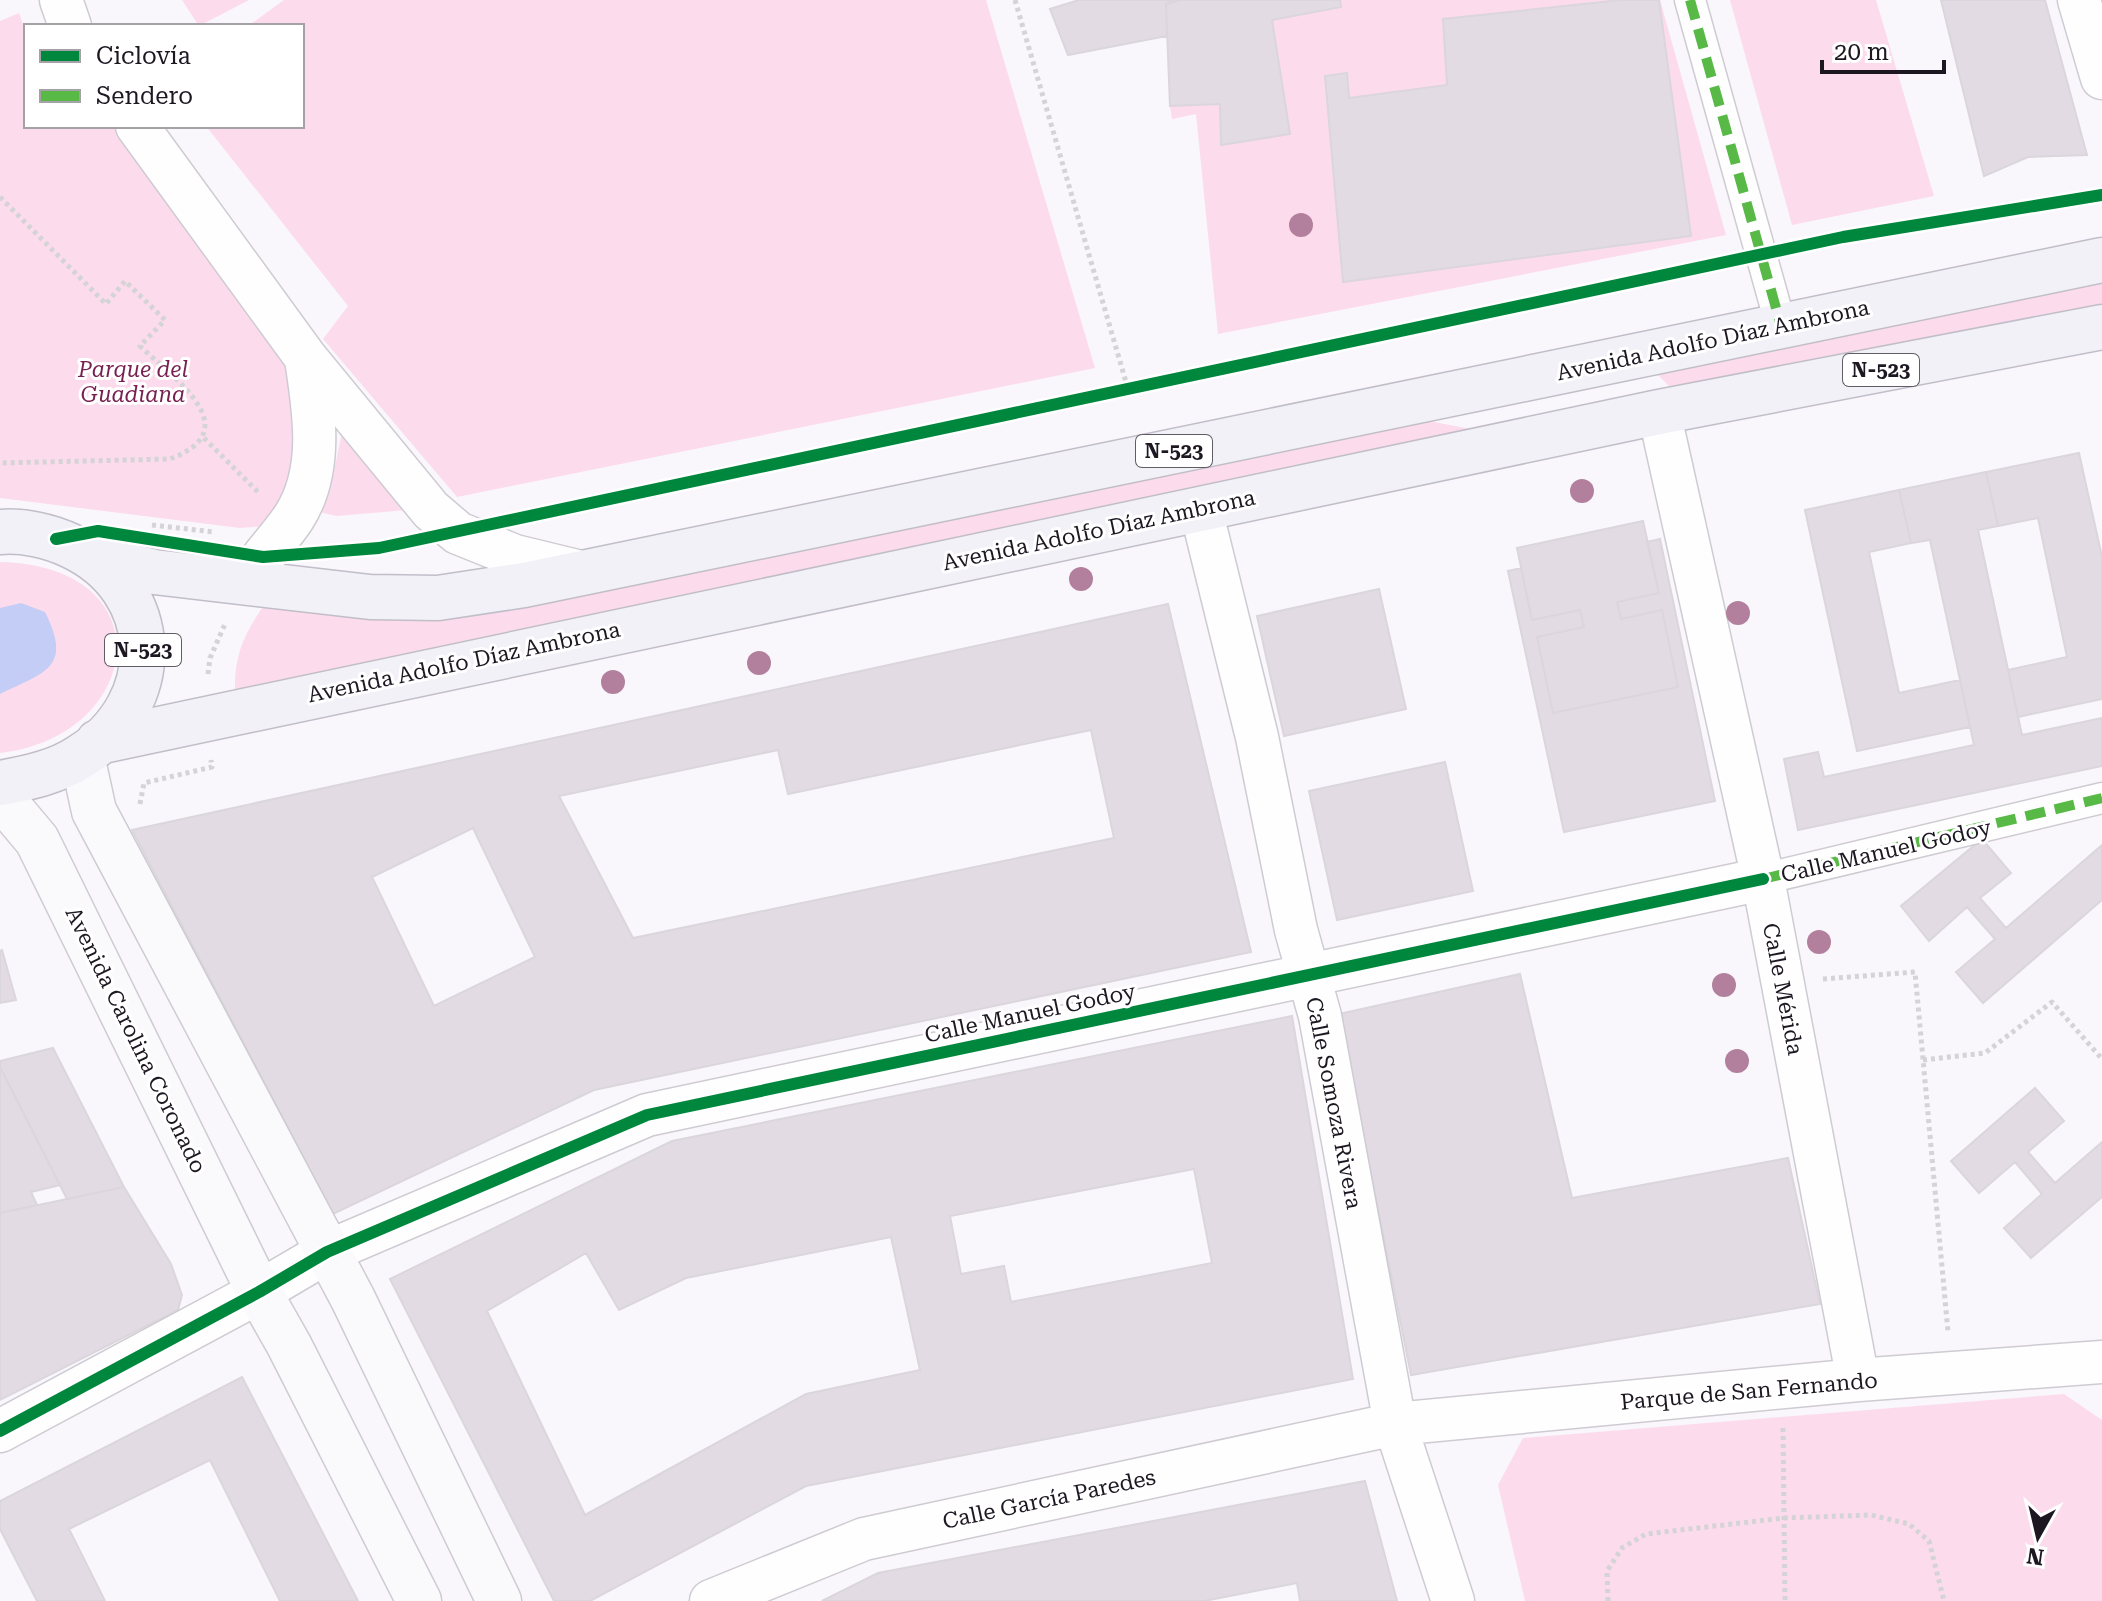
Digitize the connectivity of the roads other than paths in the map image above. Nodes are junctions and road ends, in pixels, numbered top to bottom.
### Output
1 (61, 0) edge
2 (1690, 0) edge
3 (2079, 0) edge
4 (69, 24) edge
5 (2102, 78) edge
6 (138, 128) edge
7 (2102, 260) edge
8 (1781, 326) junction
9 (2102, 327) edge
10 (306, 358) junction
11 (1399, 404) junction
12 (1659, 412) junction
13 (1201, 510) junction
14 (0, 532) edge
15 (263, 557) road end
16 (96, 558) junction
17 (585, 573) junction
18 (90, 749) junction
19 (0, 783) edge
20 (0, 796) edge
21 (2102, 798) edge
22 (1763, 879) junction
23 (1307, 974) junction
24 (327, 1252) junction
25 (259, 1292) junction
26 (2102, 1362) edge
27 (1858, 1380) junction
28 (1395, 1424) junction
29 (0, 1431) edge
30 (419, 1601) edge
31 (499, 1601) edge
32 (711, 1601) edge
33 (1453, 1601) edge

1 - 4 street
2 - 8 street
3 - 5 street
6 - 10 street
7 - 8 highway, Avenida Adolfo Díaz Ambrona / N-523
8 - 11 highway, Avenida Adolfo Díaz Ambrona / N-523
9 - 12 highway, Avenida Adolfo Díaz Ambrona / N-523
10 - 15 street
10 - 17 street
11 - 12 highway
11 - 17 highway, Avenida Adolfo Díaz Ambrona / N-523
12 - 13 highway, Avenida Adolfo Díaz Ambrona / N-523
12 - 22 street, Calle Mérida
13 - 18 highway, Avenida Adolfo Díaz Ambrona / N-523
13 - 23 street, Calle Somoza Rivera
14 - 16 highway, N-523
16 - 17 highway, Avenida Adolfo Díaz Ambrona / N-523
16 - 18 highway, N-523
18 - 19 highway, N-523
18 - 24 main road
20 - 25 main road, Avenida Carolina Coronado
21 - 22 street, Calle Manuel Godoy
22 - 23 street, Calle Manuel Godoy
22 - 27 street, Calle Mérida
23 - 24 street, Calle Manuel Godoy
23 - 28 street, Calle Somoza Rivera
24 - 25 street
24 - 31 main road
25 - 29 street
25 - 30 main road, Avenida Carolina Coronado
26 - 27 street, Parque de San Fernando
27 - 28 street, Parque de San Fernando
28 - 32 street, Calle García Paredes
28 - 33 street, Calle Somoza Rivera

